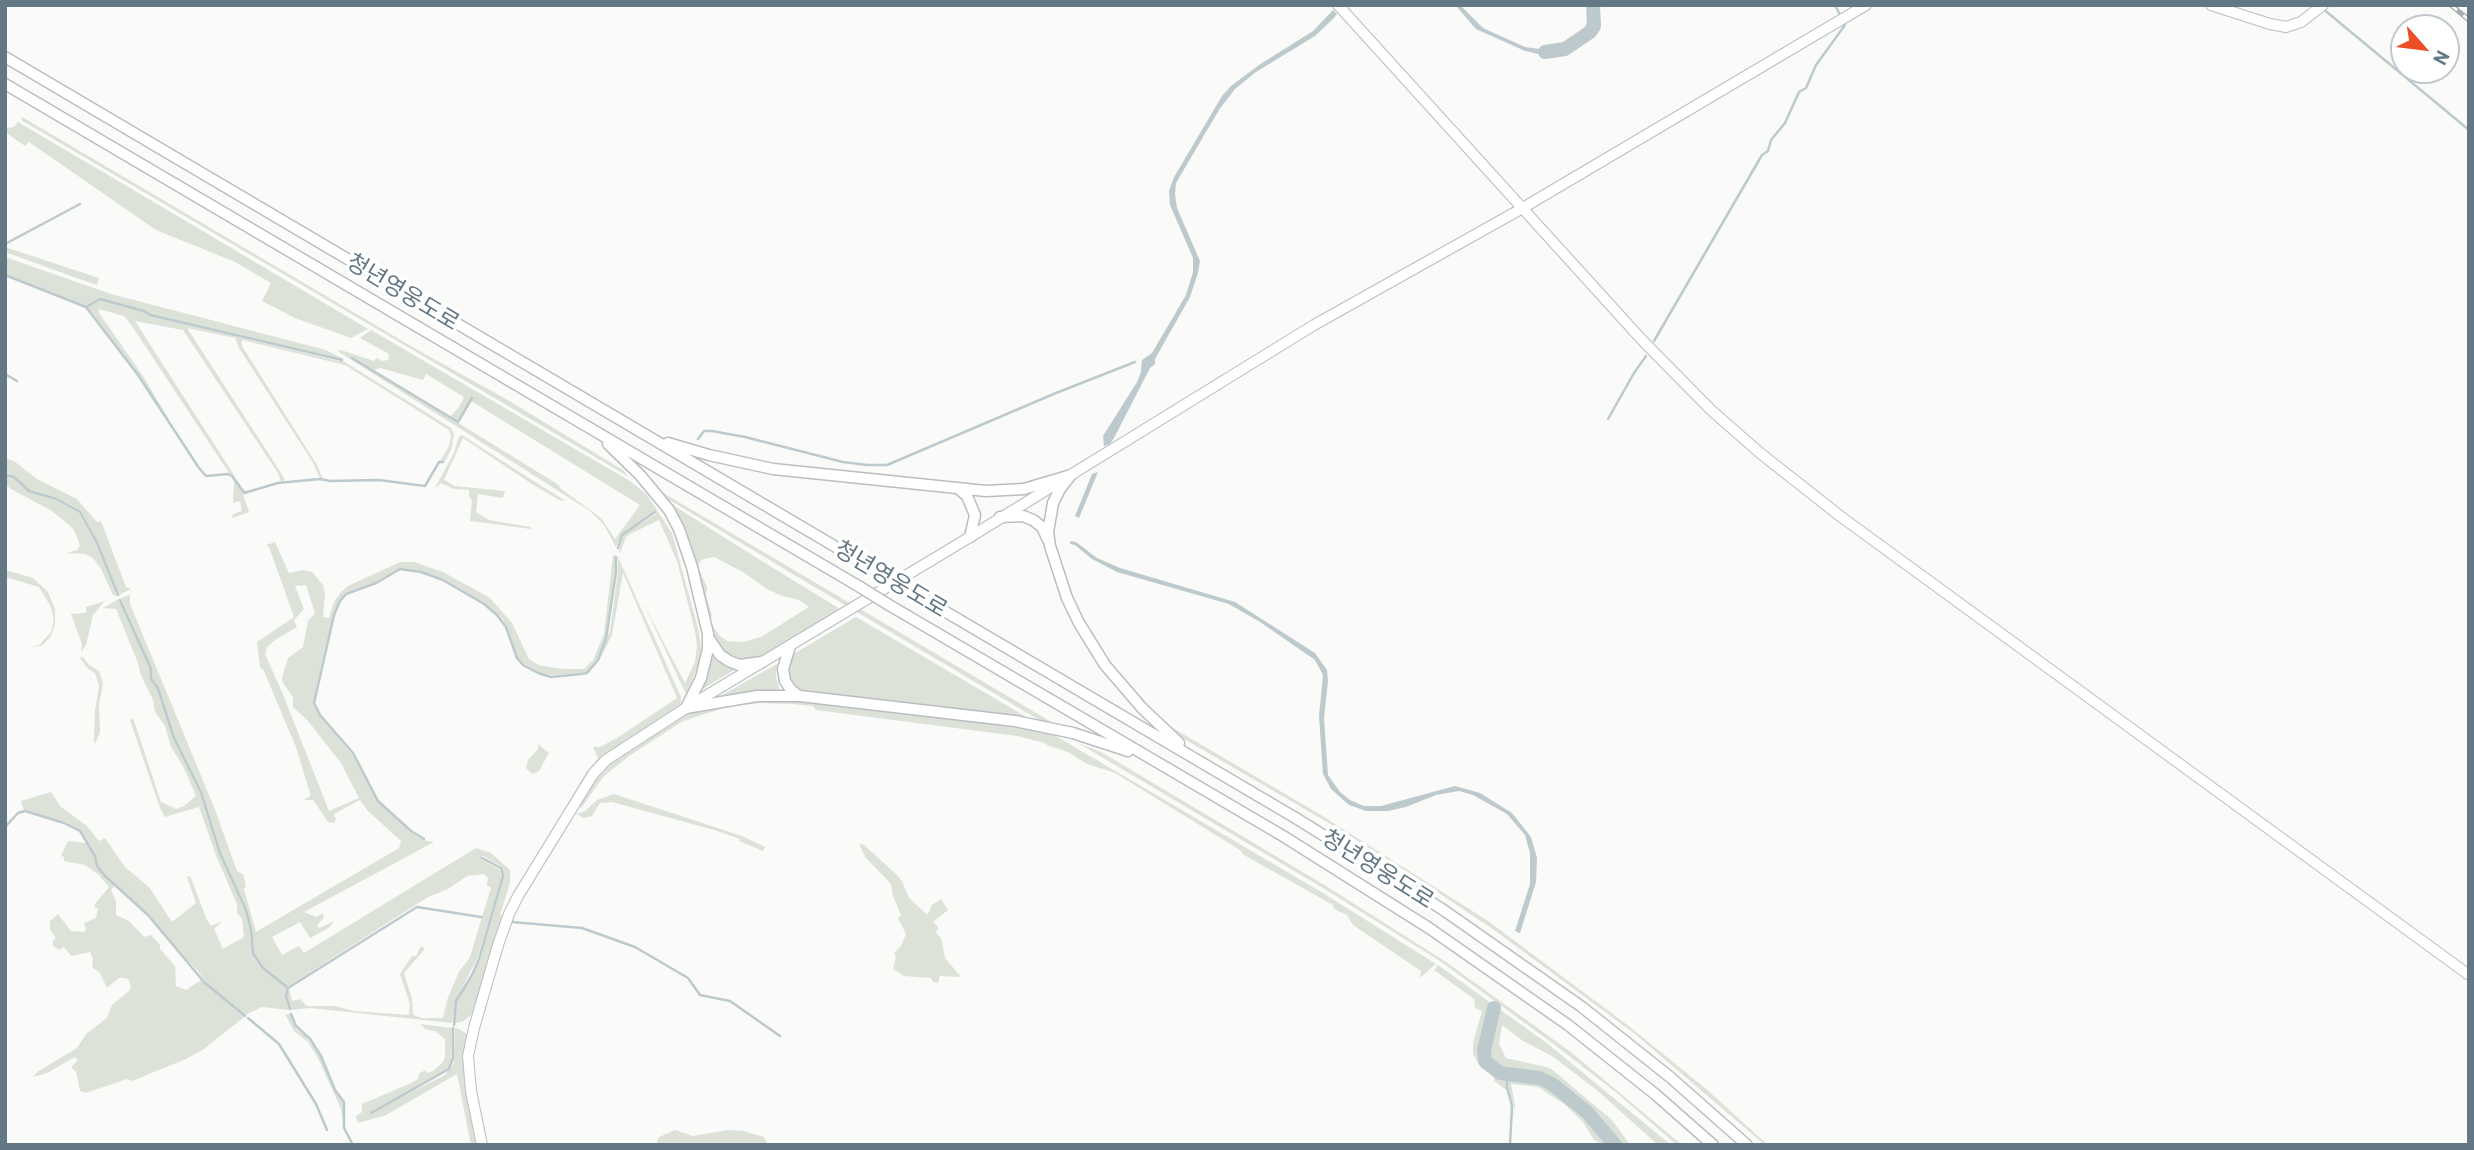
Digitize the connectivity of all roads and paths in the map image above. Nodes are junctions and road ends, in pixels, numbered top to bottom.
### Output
1 (1866, 5) edge
2 (2211, 5) edge
3 (2321, 7) edge
4 (1340, 8) edge
5 (5, 57) edge
6 (5, 84) edge
7 (1521, 209) junction
8 (634, 428) junction
9 (593, 430) junction
10 (1072, 475) junction
11 (959, 489) junction
12 (1000, 517) junction
13 (970, 537) junction
14 (1050, 546) junction
15 (708, 634) junction
16 (790, 646) junction
17 (762, 662) junction
18 (800, 696) junction
19 (686, 708) junction
20 (1155, 761) junction
21 (1203, 763) junction
22 (2469, 975) edge
23 (482, 1145) edge
24 (1713, 1145) edge
25 (1747, 1145) edge

1 - 7 main road
2 - 3 main road
4 - 7 main road
5 - 8 highway, 청년영웅도로
6 - 9 highway, 청년영웅도로
7 - 10 main road
7 - 22 main road
8 - 11 highway
8 - 21 highway, 청년영웅도로, bridge
9 - 15 highway
9 - 20 highway, 청년영웅도로, bridge
10 - 11 highway
10 - 12 main road
10 - 14 highway
11 - 13 highway
12 - 13 main road
12 - 14 highway
13 - 16 main road
14 - 21 highway
15 - 17 highway
15 - 19 highway
16 - 17 main road
16 - 18 highway
17 - 19 main road
18 - 19 highway
18 - 20 highway
19 - 23 main road
20 - 24 highway, 청년영웅도로
21 - 25 highway, 청년영웅도로

